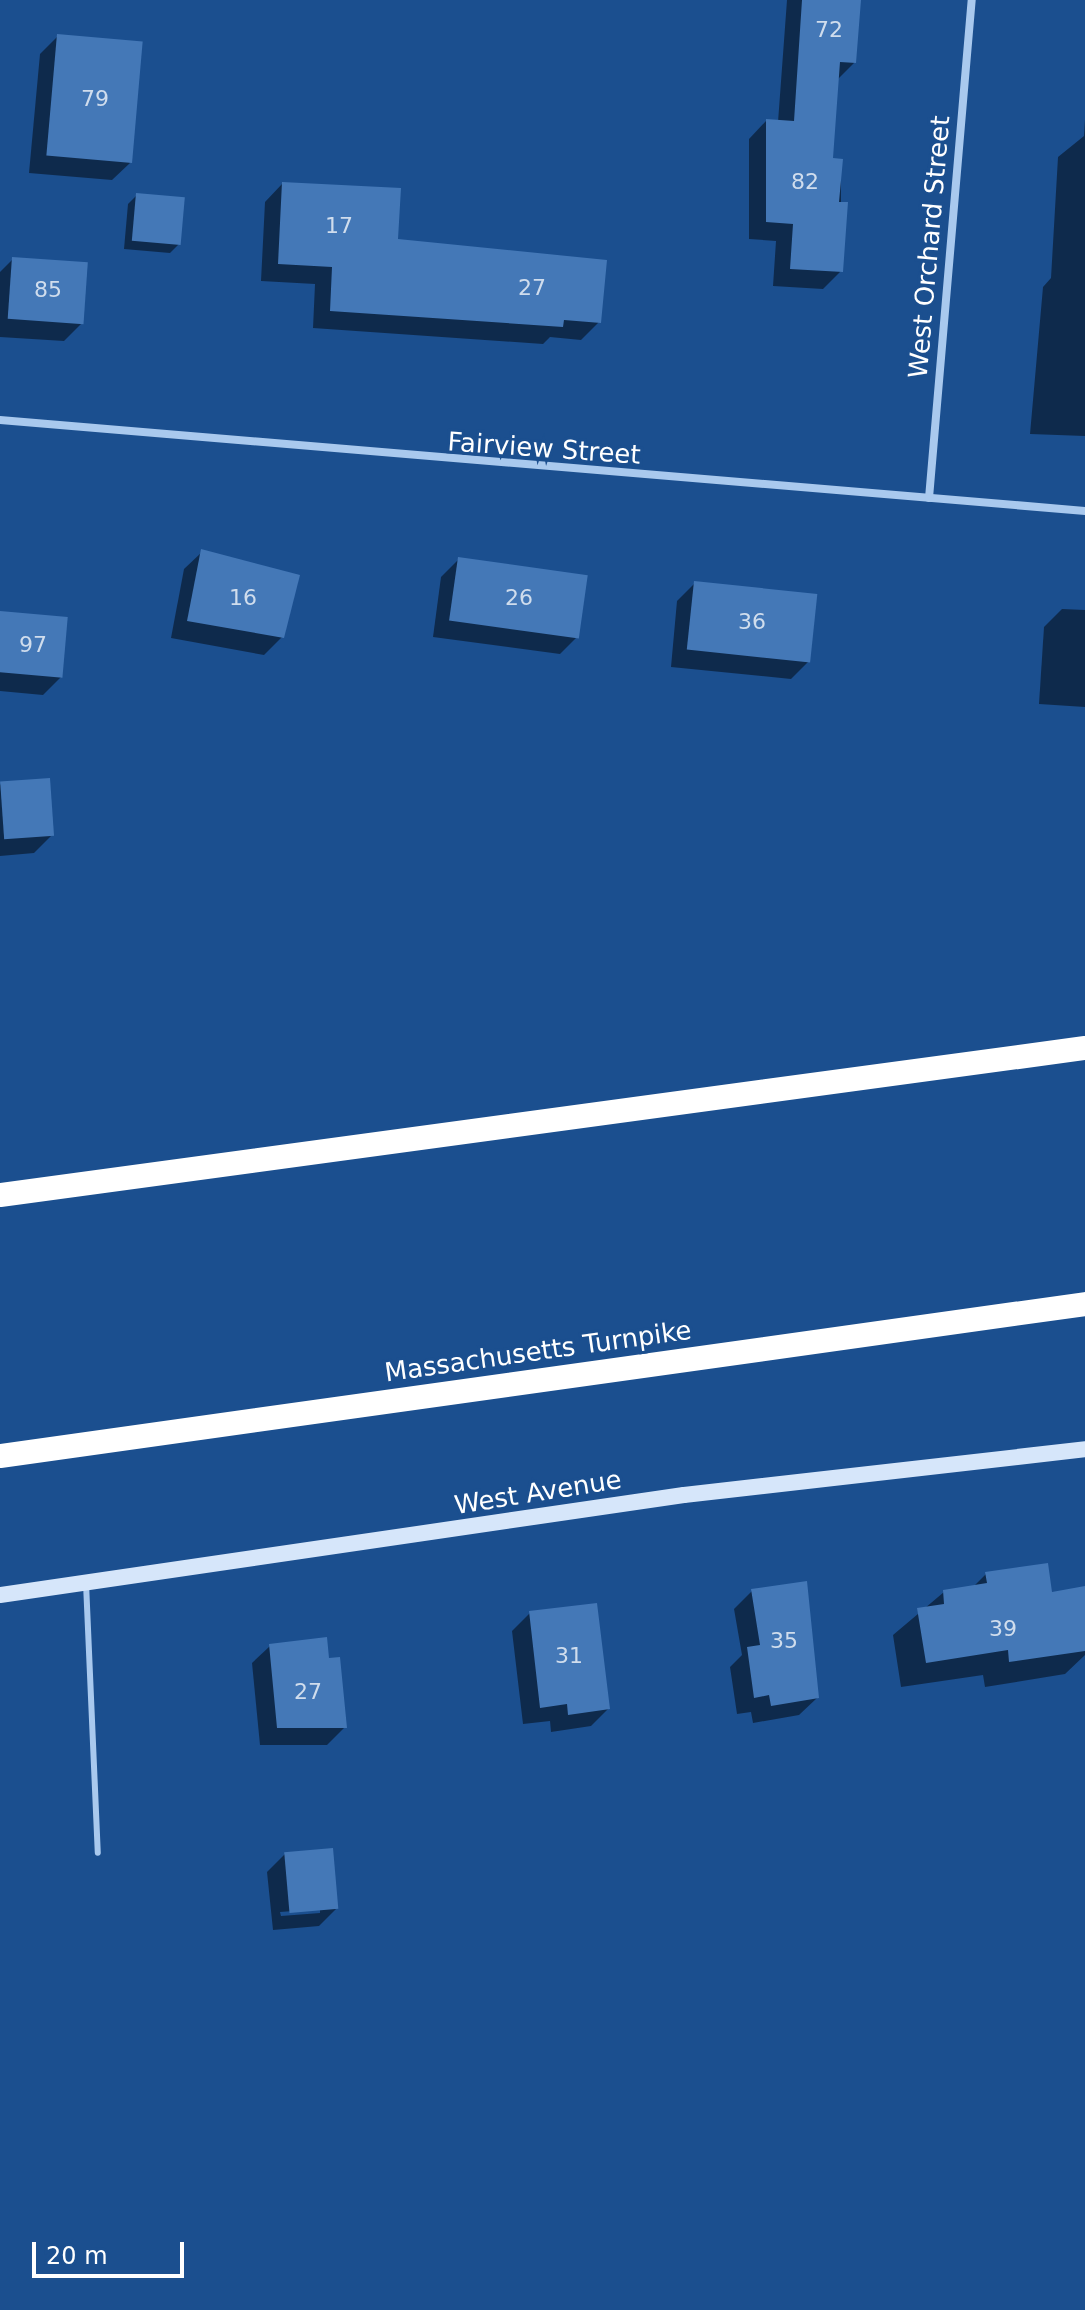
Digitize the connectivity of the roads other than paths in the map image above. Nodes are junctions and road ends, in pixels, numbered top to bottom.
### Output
1 (972, 0) edge
2 (0, 420) edge
3 (929, 498) junction
4 (1085, 511) edge
5 (1085, 1048) edge
6 (0, 1195) edge
7 (1085, 1304) edge
8 (1085, 1449) edge
9 (0, 1456) edge
10 (86, 1583) junction
11 (0, 1595) edge
12 (98, 1853) dead end

1 - 3 street, West Orchard Street
2 - 3 street, Fairview Street
3 - 4 street, Fairview Street
5 - 6 highway
7 - 9 highway, Massachusetts Turnpike
8 - 10 main road, West Avenue
10 - 11 main road, West Avenue
10 - 12 lane

